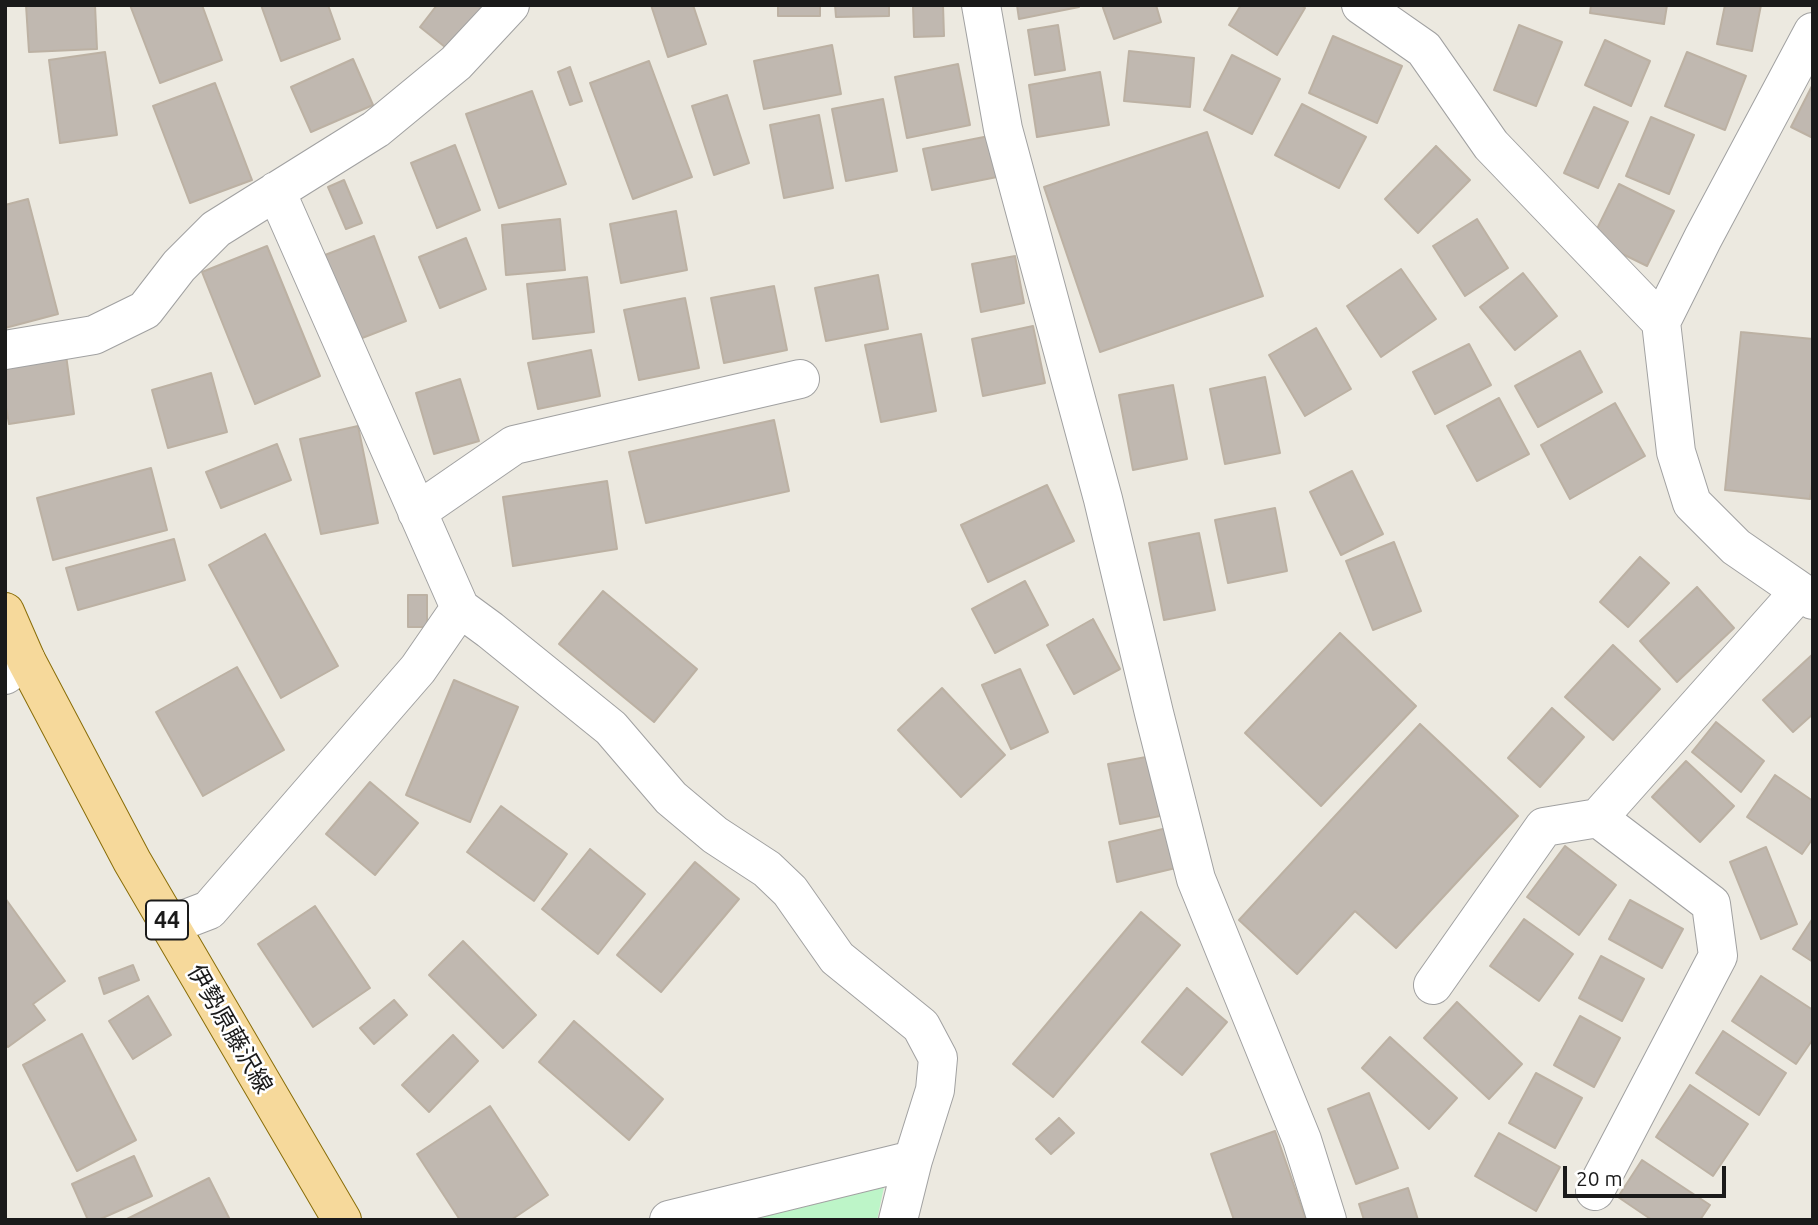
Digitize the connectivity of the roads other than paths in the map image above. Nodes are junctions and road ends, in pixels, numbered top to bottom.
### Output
1 (510, 5) edge
2 (981, 5) edge
3 (1361, 5) edge
4 (1813, 32) edge
5 (276, 191) junction
6 (1661, 322) junction
7 (5, 350) edge
8 (800, 379) dead end
9 (417, 512) junction
10 (1806, 596) edge
11 (460, 608) junction
12 (5, 612) edge
13 (15, 668) edge
14 (1598, 818) junction
15 (170, 925) junction
16 (1433, 985) dead end
17 (913, 1160) junction
18 (1595, 1191) dead end
19 (342, 1220) edge
20 (669, 1220) edge
21 (898, 1220) edge
22 (1327, 1220) edge

1 - 5 street
2 - 22 street
3 - 6 street
4 - 6 street
5 - 7 street
5 - 9 street
6 - 10 street
8 - 9 street
9 - 11 street
10 - 14 street
11 - 15 street
11 - 17 street
12 - 13 main road, 伊勢原藤沢線 / 44
13 - 15 main road, 伊勢原藤沢線 / 44
14 - 16 street
14 - 18 street
15 - 19 main road, 伊勢原藤沢線 / 44
17 - 20 street
17 - 21 street

